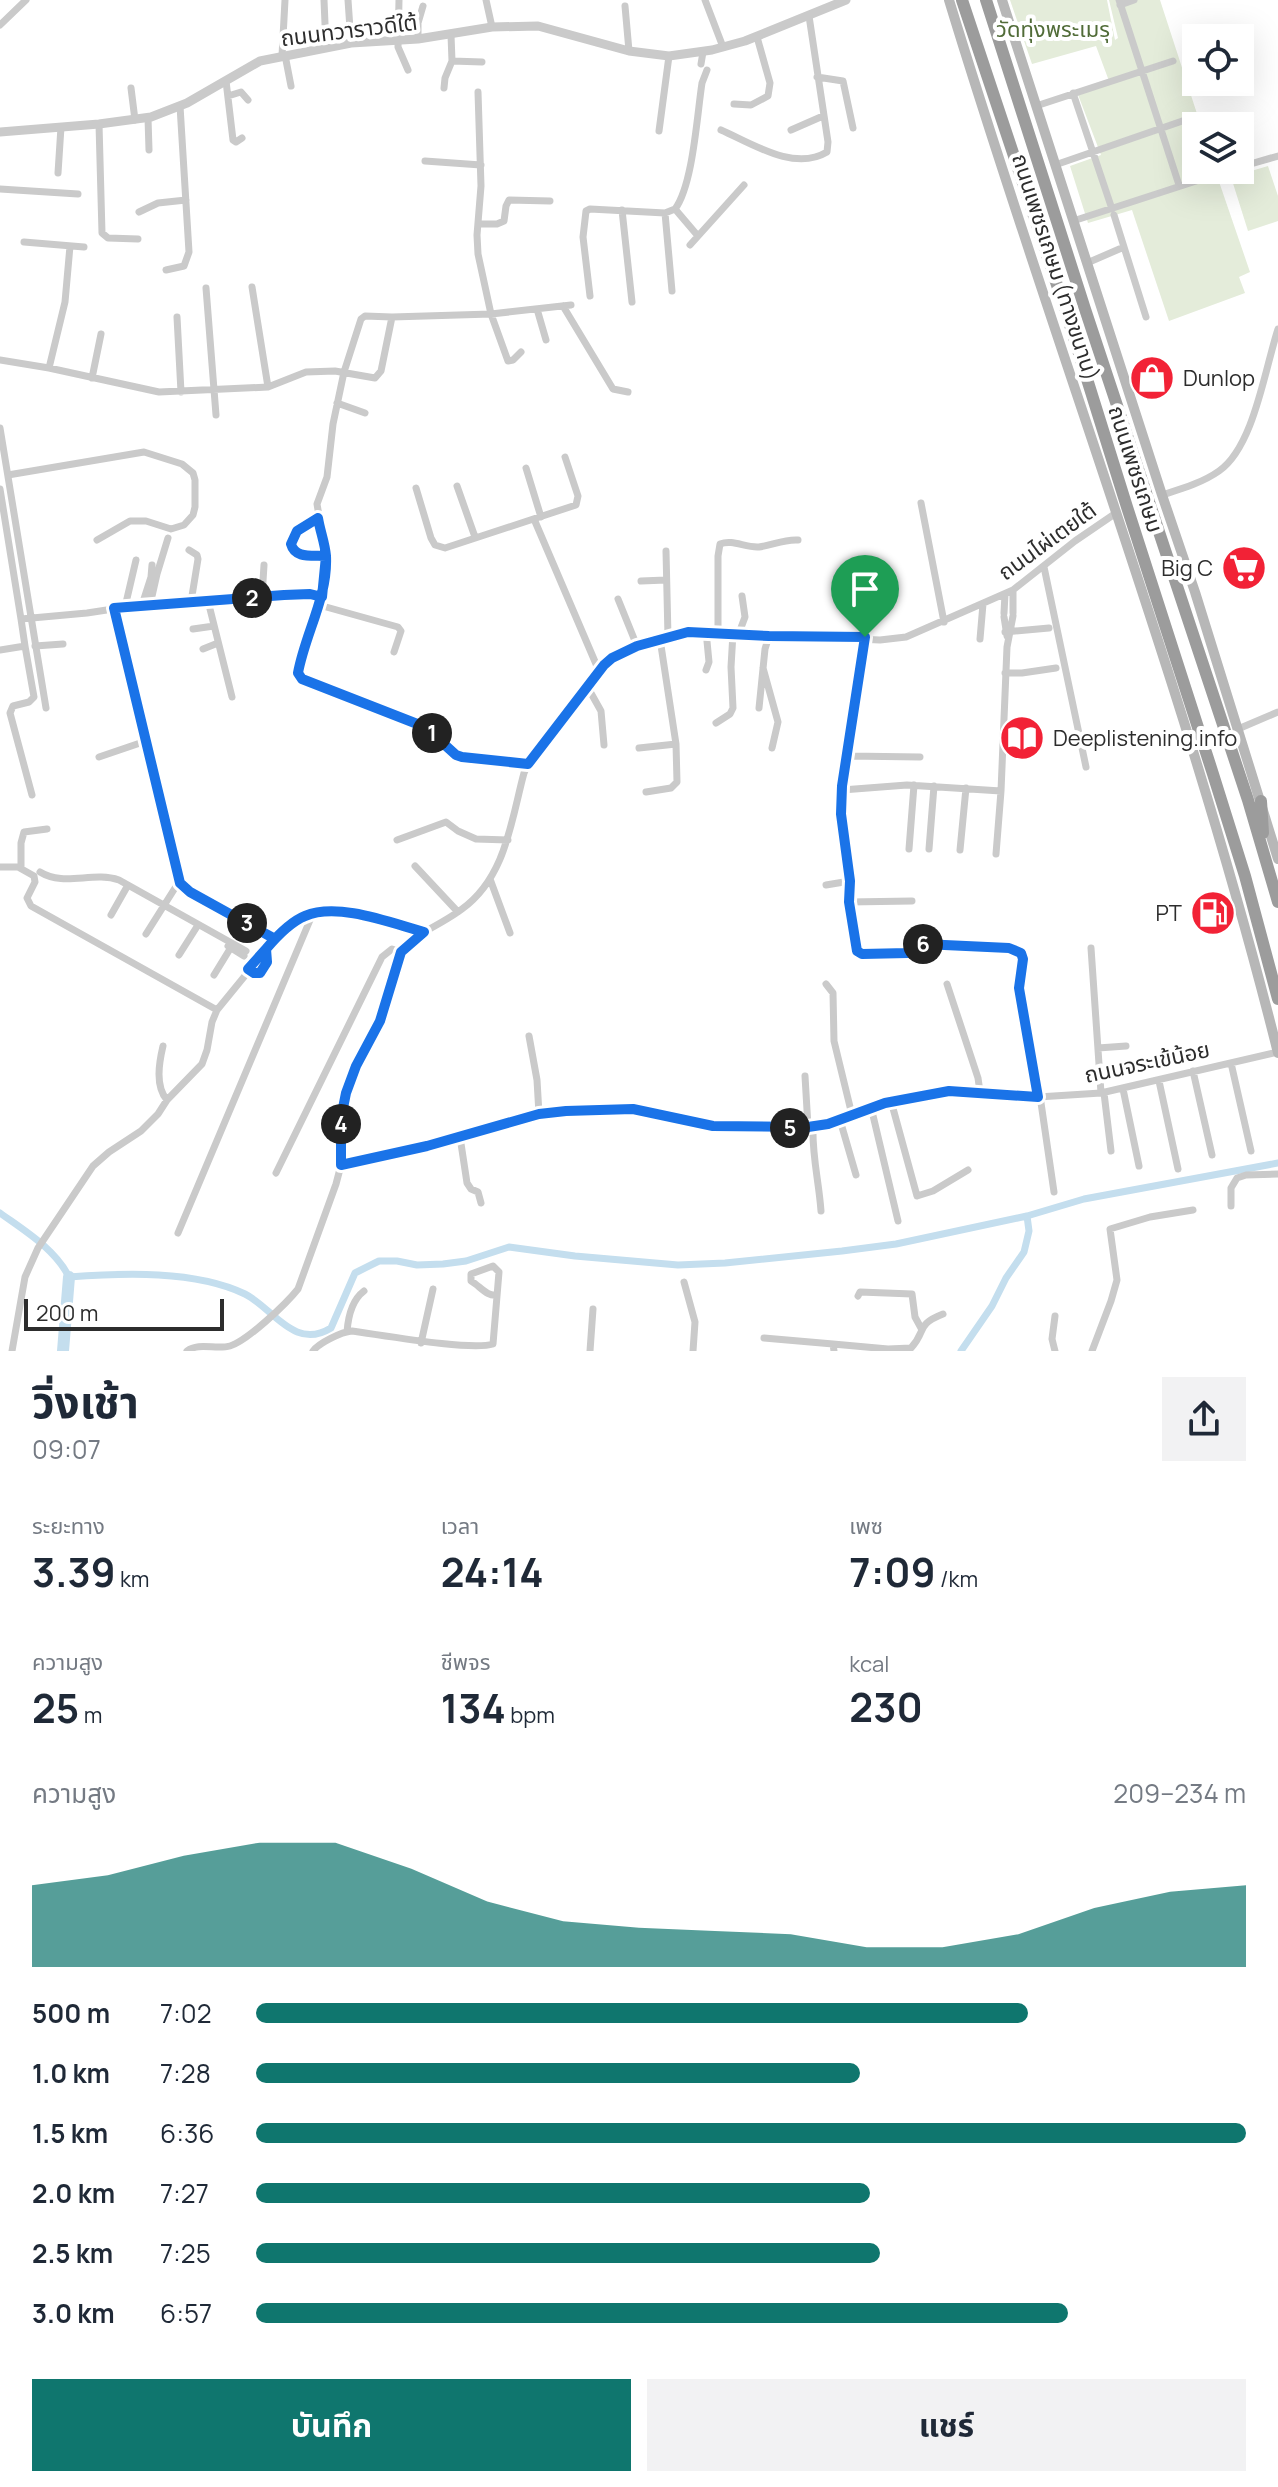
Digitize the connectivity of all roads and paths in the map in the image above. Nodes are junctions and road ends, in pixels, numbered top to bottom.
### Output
1 (26, 0) edge
2 (285, 0) edge
3 (324, 0) edge
4 (348, 0) edge
5 (399, 0) edge
6 (486, 0) edge
7 (705, 0) edge
8 (845, 0) edge
9 (949, 0) edge
10 (962, 0) edge
11 (986, 0) edge
12 (1002, 0) edge
13 (1134, 0) edge
14 (1119, 2) edge
15 (423, 6) dead end
16 (625, 6) dead end
17 (809, 16) junction
18 (0, 25) edge
19 (492, 27) junction
20 (451, 35) junction
21 (757, 37) junction
22 (418, 39) junction
23 (398, 40) junction
24 (351, 43) junction
25 (326, 47) junction
26 (713, 50) junction
27 (629, 51) junction
28 (283, 56) junction
29 (669, 56) junction
30 (452, 61) junction
31 (1173, 61) dead end
32 (482, 62) dead end
33 (408, 70) dead end
34 (1142, 71) junction
35 (817, 77) junction
36 (226, 81) junction
37 (291, 86) dead end
38 (131, 88) dead end
39 (444, 88) dead end
40 (478, 92) dead end
41 (1073, 93) junction
42 (228, 96) junction
43 (248, 100) dead end
44 (734, 104) dead end
45 (180, 106) junction
46 (1036, 106) junction
47 (823, 116) junction
48 (148, 118) junction
49 (135, 120) junction
50 (1182, 121) edge
51 (99, 124) junction
52 (61, 127) junction
53 (853, 128) dead end
54 (1161, 129) junction
55 (721, 130) dead end
56 (791, 130) dead end
57 (659, 131) dead end
58 (0, 132) edge
59 (242, 138) dead end
60 (149, 150) dead end
61 (1093, 152) junction
62 (1277, 159) edge
63 (425, 161) dead end
64 (1254, 164) edge
65 (481, 165) junction
66 (1055, 165) junction
67 (58, 173) dead end
68 (1182, 184) edge
69 (744, 185) dead end
70 (1179, 185) junction
71 (0, 189) edge
72 (78, 194) dead end
73 (186, 200) junction
74 (550, 201) dead end
75 (675, 209) junction
76 (622, 210) junction
77 (139, 212) dead end
78 (1113, 212) junction
79 (665, 213) junction
80 (1073, 221) junction
81 (478, 224) junction
82 (698, 236) junction
83 (138, 239) dead end
84 (24, 242) dead end
85 (690, 245) dead end
86 (70, 246) junction
87 (84, 247) dead end
88 (1124, 247) junction
89 (1087, 263) junction
90 (166, 270) dead end
91 (252, 287) dead end
92 (206, 288) dead end
93 (672, 291) dead end
94 (590, 296) dead end
95 (632, 302) dead end
96 (537, 309) junction
97 (491, 314) junction
98 (177, 317) dead end
99 (392, 317) junction
100 (1146, 317) dead end
101 (1278, 329) edge
102 (101, 334) dead end
103 (546, 340) dead end
104 (521, 352) dead end
105 (0, 360) edge
106 (49, 368) junction
107 (344, 372) junction
108 (92, 378) junction
109 (268, 387) junction
110 (215, 389) junction
111 (181, 392) junction
112 (628, 392) dead end
113 (337, 403) junction
114 (365, 413) dead end
115 (216, 415) dead end
116 (0, 428) edge
117 (565, 457) dead end
118 (526, 468) dead end
119 (8, 475) junction
120 (10, 485) junction
121 (457, 486) dead end
122 (0, 487) edge
123 (416, 488) dead end
124 (1162, 495) junction
125 (921, 503) dead end
126 (1116, 513) junction
127 (318, 518) junction
128 (538, 518) junction
129 (475, 537) junction
130 (168, 538) dead end
131 (97, 540) dead end
132 (798, 540) dead end
133 (189, 550) dead end
134 (666, 551) dead end
135 (326, 556) junction
136 (136, 560) dead end
137 (152, 565) dead end
138 (264, 565) dead end
139 (1044, 567) junction
140 (666, 580) junction
141 (641, 581) dead end
142 (1009, 592) junction
143 (742, 596) dead end
144 (262, 597) junction
145 (618, 599) dead end
146 (208, 601) junction
147 (320, 601) junction
148 (191, 602) junction
149 (983, 604) junction
150 (146, 605) junction
151 (125, 607) junction
152 (114, 608) junction
153 (32, 618) junction
154 (21, 619) junction
155 (944, 622) junction
156 (214, 626) junction
157 (1049, 628) dead end
158 (193, 629) dead end
159 (706, 631) junction
160 (718, 632) junction
161 (736, 633) junction
162 (1008, 634) junction
163 (769, 636) junction
164 (865, 637) junction
165 (664, 638) junction
166 (980, 639) dead end
167 (218, 643) junction
168 (63, 644) dead end
169 (25, 646) junction
170 (35, 646) junction
171 (637, 646) junction
172 (203, 649) dead end
173 (0, 650) edge
174 (394, 652) dead end
175 (763, 668) junction
176 (1056, 668) dead end
177 (706, 670) dead end
178 (599, 671) junction
179 (1005, 673) junction
180 (587, 686) junction
181 (232, 697) dead end
182 (46, 708) dead end
183 (759, 708) dead end
184 (1278, 712) edge
185 (716, 723) dead end
186 (1238, 729) junction
187 (146, 741) junction
188 (676, 744) junction
189 (604, 745) dead end
190 (639, 748) dead end
191 (772, 748) dead end
192 (848, 756) junction
193 (99, 757) dead end
194 (920, 757) dead end
195 (528, 764) junction
196 (1086, 767) dead end
197 (914, 785) junction
198 (934, 786) junction
199 (966, 788) junction
200 (842, 790) junction
201 (1001, 791) junction
202 (646, 792) dead end
203 (32, 795) dead end
204 (1261, 801) junction
205 (47, 829) dead end
206 (397, 840) dead end
207 (508, 840) junction
208 (909, 849) dead end
209 (929, 849) dead end
210 (960, 850) dead end
211 (1263, 852) junction
212 (996, 854) dead end
213 (1278, 857) edge
214 (415, 866) dead end
215 (0, 867) edge
216 (21, 868) junction
217 (40, 872) dead end
218 (490, 879) junction
219 (850, 881) junction
220 (128, 885) junction
221 (826, 885) dead end
222 (175, 888) dead end
223 (912, 901) dead end
224 (849, 902) junction
225 (1278, 902) edge
226 (164, 905) junction
227 (458, 912) junction
228 (313, 913) junction
229 (111, 915) dead end
230 (198, 925) junction
231 (424, 932) junction
232 (510, 933) dead end
233 (146, 934) dead end
234 (275, 939) junction
235 (232, 946) junction
236 (1091, 948) dead end
237 (266, 949) junction
238 (401, 952) junction
239 (179, 955) dead end
240 (250, 956) junction
241 (248, 969) junction
242 (214, 975) dead end
243 (826, 984) dead end
244 (947, 984) dead end
245 (1278, 999) edge
246 (217, 1010) junction
247 (529, 1036) dead end
248 (163, 1046) dead end
249 (1126, 1046) dead end
250 (1098, 1048) junction
251 (1278, 1052) edge
252 (1231, 1063) junction
253 (1193, 1071) junction
254 (805, 1076) dead end
255 (1159, 1081) junction
256 (1123, 1089) junction
257 (980, 1092) junction
258 (1102, 1093) junction
259 (1039, 1096) junction
260 (167, 1100) junction
261 (891, 1101) junction
262 (871, 1107) junction
263 (539, 1114) junction
264 (852, 1115) junction
265 (840, 1120) junction
266 (810, 1127) junction
267 (460, 1137) junction
268 (1111, 1151) dead end
269 (1251, 1151) dead end
270 (1212, 1155) dead end
271 (341, 1165) junction
272 (1139, 1166) dead end
273 (1178, 1169) dead end
274 (968, 1170) dead end
275 (276, 1173) dead end
276 (1278, 1174) edge
277 (856, 1175) dead end
278 (1054, 1192) dead end
279 (481, 1203) dead end
280 (1231, 1206) dead end
281 (1193, 1210) dead end
282 (821, 1211) dead end
283 (898, 1221) dead end
284 (178, 1233) dead end
285 (684, 1282) dead end
286 (433, 1289) dead end
287 (364, 1291) dead end
288 (497, 1295) junction
289 (858, 1296) dead end
290 (593, 1309) dead end
291 (943, 1314) dead end
292 (1055, 1316) dead end
293 (921, 1328) junction
294 (347, 1332) junction
295 (764, 1338) dead end
296 (421, 1343) junction
297 (833, 1348) edge
298 (12, 1351) edge
299 (187, 1351) edge
300 (313, 1351) edge
301 (590, 1351) edge
302 (693, 1351) edge
303 (1055, 1351) edge
304 (1092, 1351) edge

1 - 18 street
2 - 28 street
3 - 25 street
4 - 24 street
5 - 23 street
6 - 19 street
7 - 26 street
8 - 17 street, ถนนทวาราวดีใต้
9 - 126 main road, ถนนเพชรเกษม (ทางขนาน)
10 - 245 highway, ถนนเพชรเกษม
11 - 211 highway, ถนนเพชรเกษม
12 - 46 main road, ถนนเพชรเกษม (ทางขนาน)
13 - 14 street
14 - 34 street
15 - 22 street
16 - 27 street
17 - 21 street, ถนนทวาราวดีใต้
17 - 35 street
19 - 20 street, ถนนทวาราวดีใต้
19 - 27 street, ถนนทวาราวดีใต้
20 - 22 street, ถนนทวาราวดีใต้
20 - 30 street
21 - 26 street, ถนนทวาราวดีใต้
21 - 44 street
22 - 23 street, ถนนทวาราวดีใต้
23 - 24 street, ถนนทวาราวดีใต้
23 - 33 street
24 - 25 street, ถนนทวาราวดีใต้
25 - 28 street, ถนนทวาราวดีใต้
26 - 29 street, ถนนทวาราวดีใต้
26 - 75 street
27 - 29 street, ถนนทวาราวดีใต้
28 - 36 street, ถนนทวาราวดีใต้
28 - 37 street
29 - 57 street
30 - 32 street
30 - 39 street
31 - 34 street
34 - 41 street
34 - 54 street
35 - 47 street
35 - 53 street
36 - 42 street
36 - 45 street, ถนนทวาราวดีใต้
38 - 49 street
40 - 65 street
41 - 46 street
41 - 61 street
42 - 43 street
42 - 59 street
45 - 48 street, ถนนทวาราวดีใต้
45 - 73 street
46 - 66 main road, ถนนเพชรเกษม (ทางขนาน)
47 - 55 street
47 - 56 street
48 - 49 street, ถนนทวาราวดีใต้
48 - 60 street
49 - 51 street, ถนนทวาราวดีใต้
50 - 54 street
51 - 52 street, ถนนทวาราวดีใต้
51 - 83 street
52 - 58 street, ถนนทวาราวดีใต้
52 - 67 street
54 - 61 street
54 - 70 street
61 - 66 street
61 - 78 street
62 - 64 street
63 - 65 street
65 - 81 street
66 - 80 main road, ถนนเพชรเกษม (ทางขนาน)
68 - 70 street
69 - 82 street
70 - 78 street
71 - 72 street
73 - 77 street
73 - 90 street
74 - 81 street
75 - 79 street
75 - 82 street
76 - 79 street
76 - 94 street
76 - 95 street
78 - 80 street
78 - 88 street
79 - 93 street
80 - 89 main road, ถนนเพชรเกษม (ทางขนาน)
81 - 97 street
82 - 85 street
84 - 86 street
86 - 87 street
86 - 106 street
88 - 89 street
88 - 100 street
89 - 124 main road, ถนนเพชรเกษม (ทางขนาน)
91 - 109 street
92 - 110 street
96 - 97 street
96 - 103 street
96 - 112 street
97 - 99 street
97 - 104 street
98 - 111 street
99 - 107 street
99 - 107 street
101 - 124 street
102 - 108 street
105 - 106 street
106 - 108 street
107 - 109 street
107 - 113 street
108 - 111 street
109 - 110 street
110 - 111 street
110 - 115 street
113 - 114 street
113 - 127 street
116 - 119 street
117 - 128 street
118 - 128 street
119 - 120 street
119 - 131 street
120 - 122 street
120 - 153 street
121 - 129 street
122 - 154 street
123 - 129 street
124 - 186 main road, ถนนเพชรเกษม (ทางขนาน)
125 - 155 street
126 - 139 street, ถนนไผ่เตยใต้
126 - 251 main road, ถนนเพชรเกษม (ทางขนาน)
127 - 135 street
127 - 135 street
128 - 129 street
128 - 178 street
130 - 150 street
132 - 160 street
133 - 148 street
134 - 140 street
135 - 147 street
136 - 151 street
137 - 150 street
138 - 144 street
139 - 142 street, ถนนไผ่เตยใต้
139 - 196 street
140 - 141 street
140 - 165 street
142 - 149 street, ถนนไผ่เตยใต้
142 - 162 street
143 - 161 street
144 - 146 street
144 - 147 street
145 - 171 street
146 - 148 street
146 - 156 street
147 - 174 street
147 - 195 street
148 - 150 street
149 - 155 street, ถนนไผ่เตยใต้
149 - 166 street
150 - 151 street
151 - 152 street
152 - 153 street
152 - 187 street
153 - 154 street
153 - 170 street
154 - 169 street
155 - 164 street, ถนนไผ่เตยใต้
156 - 158 street
156 - 167 street
157 - 162 street
159 - 160 street, ถนนไผ่เตยใต้
159 - 165 street, ถนนไผ่เตยใต้
159 - 177 street
160 - 161 street, ถนนไผ่เตยใต้
161 - 163 street, ถนนไผ่เตยใต้
161 - 185 street
162 - 179 street
163 - 164 street, ถนนไผ่เตยใต้
163 - 175 street
164 - 192 street
165 - 171 street, ถนนไผ่เตยใต้
165 - 188 street
167 - 172 street
167 - 181 street
168 - 170 street
169 - 173 street
169 - 203 street
170 - 182 street
171 - 178 street, ถนนไผ่เตยใต้
175 - 183 street
175 - 191 street
176 - 179 street
178 - 180 street, ถนนไผ่เตยใต้
179 - 201 street
180 - 189 street
180 - 195 street, ถนนไผ่เตยใต้
184 - 186 street
186 - 204 main road, ถนนเพชรเกษม (ทางขนาน)
187 - 193 street
187 - 234 street
188 - 190 street
188 - 202 street
192 - 194 street
192 - 200 street
195 - 207 street, ถนนไผ่เตยใต้
197 - 198 street
197 - 200 street
197 - 208 street
198 - 199 street
198 - 209 street
199 - 201 street
199 - 210 street
200 - 219 street
201 - 212 street
204 - 211 highway
204 - 213 main road, ถนนเพชรเกษม (ทางขนาน)
205 - 216 street
206 - 207 street
207 - 218 street, ถนนไผ่เตยใต้
211 - 225 highway, ถนนเพชรเกษม
214 - 227 street
215 - 216 street
216 - 246 street
217 - 220 street
218 - 227 street, ถนนไผ่เตยใต้
218 - 232 street
219 - 221 street
219 - 224 street
220 - 226 street
220 - 229 street
222 - 226 street
223 - 224 street
224 - 259 street
226 - 230 street
226 - 233 street
227 - 231 street, ถนนไผ่เตยใต้
228 - 231 street
228 - 234 street
228 - 284 street
230 - 235 street
230 - 239 street
231 - 238 street, ถนนไผ่เตยใต้
234 - 237 street
235 - 240 street
235 - 242 street
236 - 250 street
237 - 240 street
237 - 241 street
238 - 271 street
238 - 275 street, ถนนไผ่เตยใต้
240 - 241 street
241 - 246 street
243 - 264 street
244 - 257 street
246 - 260 street
247 - 263 street
248 - 260 street
249 - 250 street
250 - 258 street
251 - 252 street, ถนนจระเข้น้อย
252 - 253 street, ถนนจระเข้น้อย
252 - 269 street
253 - 255 street, ถนนจระเข้น้อย
253 - 270 street
254 - 266 street
255 - 256 street, ถนนจระเข้น้อย
255 - 273 street
256 - 258 street, ถนนจระเข้น้อย
256 - 272 street
257 - 259 street, ถนนจระเข้น้อย
257 - 261 street, ถนนจระเข้น้อย
258 - 259 street, ถนนจระเข้น้อย
258 - 268 street
259 - 278 street
260 - 298 street
261 - 262 street, ถนนจระเข้น้อย
261 - 274 street
262 - 264 street, ถนนจระเข้น้อย
262 - 283 street
263 - 266 street, ถนนจระเข้น้อย
263 - 267 street, ถนนจระเข้น้อย
264 - 265 street, ถนนจระเข้น้อย
265 - 266 street, ถนนจระเข้น้อย
265 - 277 street
266 - 282 street
267 - 271 street, ถนนจระเข้น้อย
267 - 279 street
271 - 299 street
276 - 280 street
281 - 304 street
285 - 302 street
286 - 296 street
287 - 294 street
288 - 288 street
288 - 296 street
289 - 293 street
290 - 301 street
291 - 293 street
292 - 303 street
293 - 297 street
294 - 296 street
294 - 300 street
295 - 297 street

